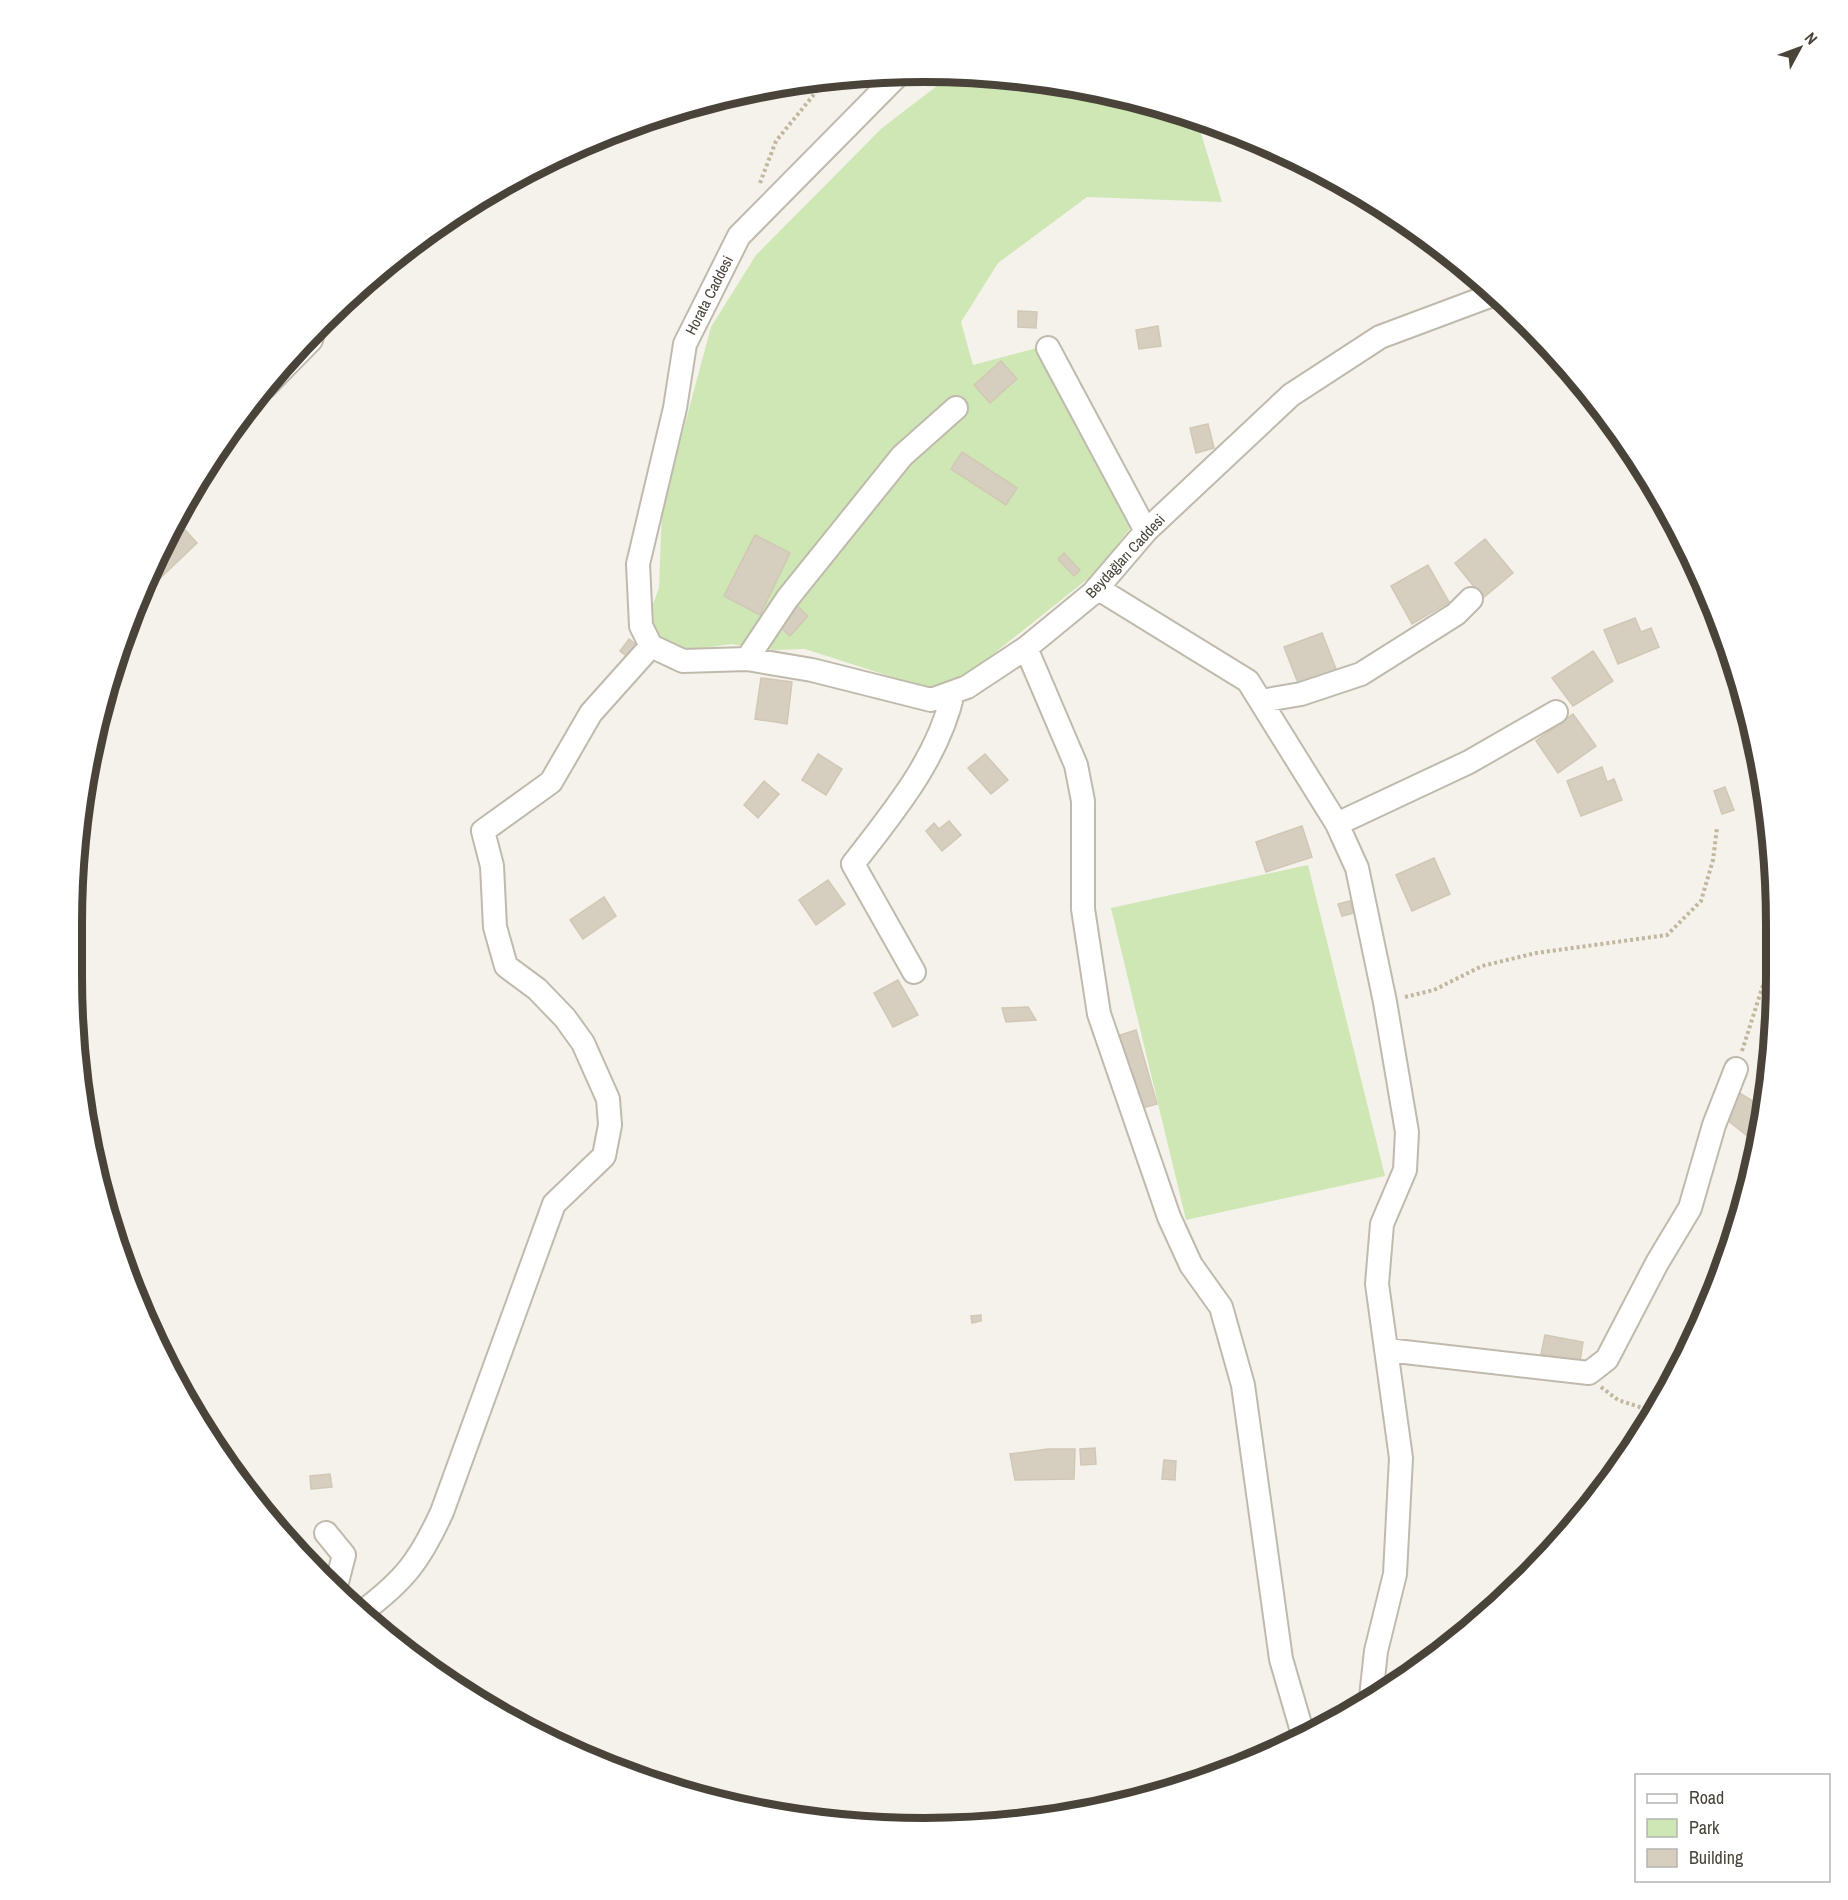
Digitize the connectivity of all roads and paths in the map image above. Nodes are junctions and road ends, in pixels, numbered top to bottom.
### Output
1 (890, 83) edge
2 (818, 90) edge
3 (756, 194) dead end
4 (1486, 297) edge
5 (1048, 348) dead end
6 (956, 408) dead end
7 (1146, 531) junction
8 (1097, 588) junction
9 (1471, 599) dead end
10 (651, 646) junction
11 (1026, 648) junction
12 (747, 659) junction
13 (953, 693) junction
14 (1261, 701) junction
15 (1556, 712) dead end
16 (1337, 824) junction
17 (1717, 828) dead end
18 (1766, 971) edge
19 (914, 972) dead end
20 (1385, 1002) junction
21 (1736, 1069) joint
22 (1387, 1350) junction
23 (1589, 1373) junction
24 (1646, 1409) edge
25 (326, 1533) dead end
26 (338, 1579) edge
27 (368, 1608) edge
28 (1372, 1688) edge
29 (1301, 1728) edge

1 - 10 street, Horata Caddesi
2 - 3 path
4 - 7 street, Beydağları Caddesi
5 - 7 street
6 - 12 street
7 - 8 street, Beydağları Caddesi
8 - 11 street, Beydağları Caddesi
8 - 14 street
9 - 14 street
10 - 12 street, Beydağları Caddesi
10 - 27 street
11 - 13 street, Beydağları Caddesi
11 - 29 street
12 - 13 street, Beydağları Caddesi
13 - 19 street
14 - 16 street
15 - 16 street
16 - 20 street
17 - 20 path
18 - 21 path
20 - 22 street
21 - 23 street
22 - 23 street
22 - 28 street
23 - 24 path
25 - 26 street

